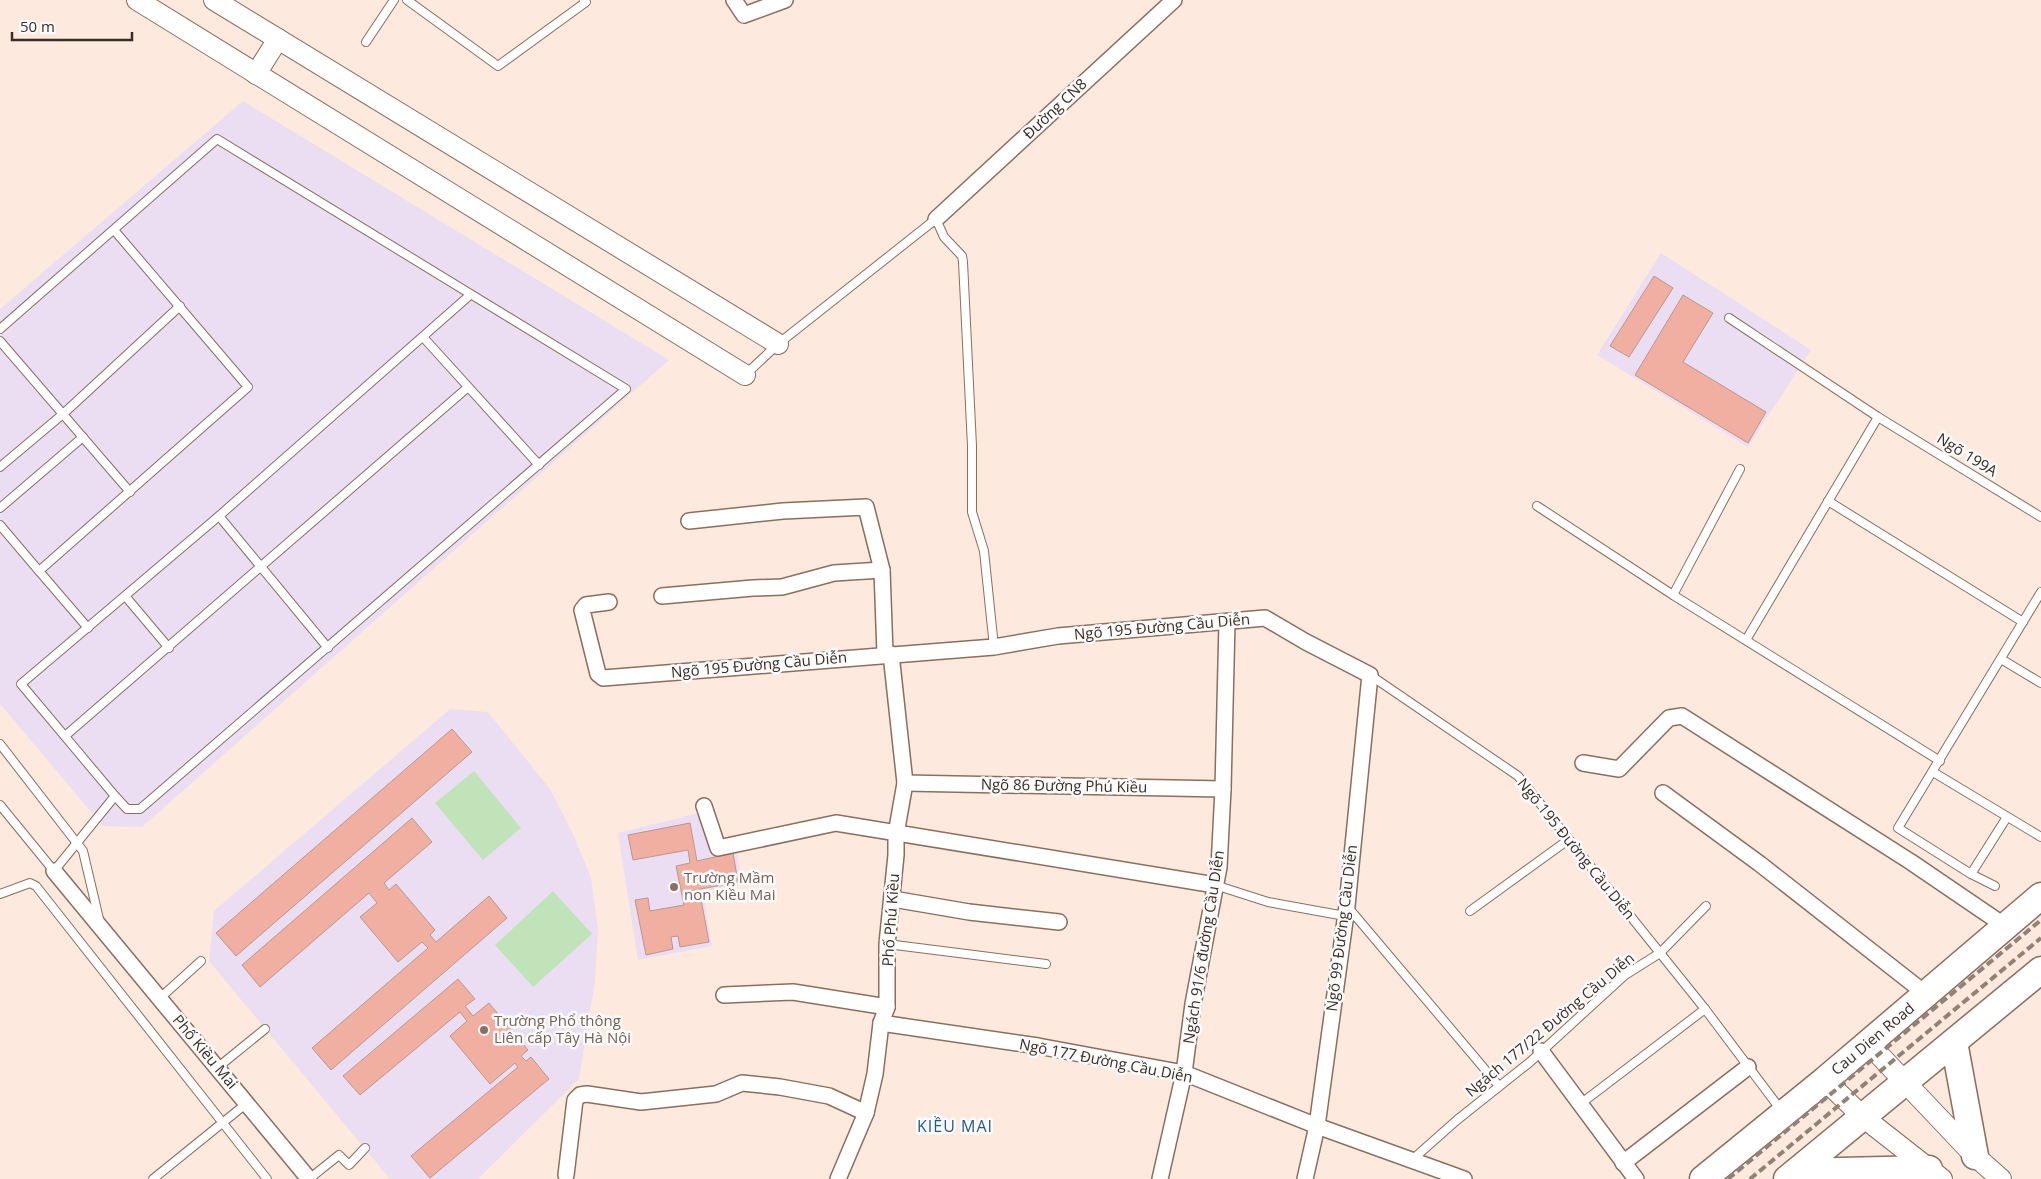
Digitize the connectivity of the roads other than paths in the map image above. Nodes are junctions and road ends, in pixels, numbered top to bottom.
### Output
1 (137, 0) edge
2 (214, 0) edge
3 (394, 0) edge
4 (407, 0) edge
5 (584, 0) edge
6 (734, 0) edge
7 (785, 0) edge
8 (1174, 0) edge
9 (278, 40) junction
10 (366, 42) dead end
11 (256, 74) junction
12 (936, 218) junction
13 (114, 230) junction
14 (470, 296) junction
15 (180, 306) junction
16 (1728, 318) dead end
17 (0, 329) edge
18 (422, 337) junction
19 (0, 341) edge
20 (778, 344) junction
21 (745, 375) joint
22 (467, 388) junction
23 (63, 414) junction
24 (1878, 416) junction
25 (83, 438) junction
26 (538, 465) junction
27 (0, 467) edge
28 (1740, 469) dead end
29 (130, 492) junction
30 (1828, 501) junction
31 (1537, 506) dead end
32 (0, 508) edge
33 (219, 516) junction
34 (2041, 517) edge
35 (689, 521) dead end
36 (0, 525) edge
37 (261, 566) junction
38 (882, 570) junction
39 (39, 571) junction
40 (2041, 592) edge
41 (1673, 595) junction
42 (662, 596) dead end
43 (126, 597) junction
44 (609, 602) dead end
45 (1227, 622) junction
46 (2023, 622) junction
47 (88, 628) junction
48 (1746, 640) junction
49 (994, 647) junction
50 (169, 648) junction
51 (328, 648) junction
52 (888, 654) junction
53 (2001, 659) junction
54 (1370, 675) junction
55 (2041, 683) edge
56 (65, 736) junction
57 (0, 744) edge
58 (1940, 761) junction
59 (1583, 763) dead end
60 (1933, 772) junction
61 (905, 783) junction
62 (1223, 789) junction
63 (1663, 793) dead end
64 (115, 796) junction
65 (0, 805) edge
66 (704, 806) dead end
67 (2007, 817) junction
68 (896, 834) junction
69 (2041, 837) edge
70 (1568, 840) junction
71 (77, 843) junction
72 (54, 871) junction
73 (1971, 874) junction
74 (1215, 885) junction
75 (1996, 886) dead end
76 (0, 894) edge
77 (2041, 896) edge
78 (892, 899) junction
79 (1706, 906) dead end
80 (1346, 911) junction
81 (1470, 911) dead end
82 (1059, 922) dead end
83 (100, 926) junction
84 (2005, 926) junction
85 (887, 944) junction
86 (1660, 953) junction
87 (201, 960) dead end
88 (1046, 964) dead end
89 (2041, 970) edge
90 (1926, 994) junction
91 (724, 995) dead end
92 (160, 998) junction
93 (887, 1007) junction
94 (1705, 1009) junction
95 (881, 1023) junction
96 (265, 1029) dead end
97 (1868, 1042) junction
98 (1954, 1042) junction
99 (1541, 1051) junction
100 (1748, 1067) junction
101 (217, 1068) junction
102 (1184, 1073) junction
103 (1825, 1080) junction
104 (1905, 1082) junction
105 (1499, 1086) junction
106 (248, 1103) junction
107 (1579, 1105) junction
108 (866, 1113) junction
109 (1784, 1114) junction
110 (1863, 1117) junction
111 (224, 1123) junction
112 (1317, 1126) junction
113 (365, 1148) dead end
114 (1975, 1156) junction
115 (1413, 1159) junction
116 (1623, 1162) junction
117 (1935, 1174) edge
118 (566, 1175) dead end
119 (1792, 1176) edge
120 (154, 1179) edge
121 (267, 1179) edge
122 (309, 1179) edge
123 (838, 1179) edge
124 (1160, 1179) edge
125 (1305, 1179) edge
126 (1464, 1179) edge
127 (1636, 1179) edge
128 (1702, 1179) edge
129 (2001, 1179) edge

1 - 11 street
2 - 9 street
3 - 10 lane
4 - 5 lane
6 - 7 street
8 - 12 street, Đường CN8
9 - 11 street
9 - 20 street
11 - 21 street
12 - 20 lane
12 - 49 lane
13 - 14 lane
13 - 15 lane
13 - 17 lane
14 - 18 lane
14 - 26 lane
15 - 23 lane
15 - 29 lane
16 - 24 lane, Ngõ 199A
18 - 22 lane
18 - 33 lane
19 - 23 lane
20 - 21 lane
22 - 26 lane
22 - 37 lane
23 - 25 lane
23 - 27 lane
24 - 30 lane
24 - 34 lane, Ngõ 199A
25 - 29 lane
25 - 32 lane
26 - 51 lane
28 - 41 lane
29 - 39 lane
30 - 46 lane
30 - 48 lane
31 - 41 lane
33 - 37 lane
33 - 43 lane
35 - 38 street, Phố Phú Kiều
36 - 39 lane
37 - 50 lane
37 - 51 lane
38 - 42 street
38 - 52 street, Phố Phú Kiều
39 - 47 lane
40 - 46 lane
41 - 48 lane
43 - 47 lane
43 - 50 lane
44 - 52 street, Ngõ 195 Đường Cầu Diễn
45 - 49 street, Ngõ 195 Đường Cầu Diễn
45 - 54 street, Ngõ 195 Đường Cầu Diễn
45 - 62 street, Ngách 91/6 đường Cầu Diễn
46 - 53 lane
47 - 56 lane
48 - 58 lane
49 - 52 street, Ngõ 195 Đường Cầu Diễn
50 - 56 lane
51 - 64 lane
52 - 61 street, Phố Phú Kiều
53 - 55 lane
53 - 58 lane
54 - 70 lane, Ngõ 195 Đường Cầu Diễn
54 - 80 street, Ngõ 99 Đường Cầu Diễn
56 - 64 lane
57 - 71 lane, Phố Kiều Mai
58 - 60 lane
59 - 84 street
60 - 67 lane
60 - 73 lane
61 - 62 street, Ngõ 86 Đường Phú Kiều
61 - 68 street, Phố Phú Kiều
62 - 74 street, Ngách 91/6 đường Cầu Diễn
63 - 90 street
64 - 71 lane
65 - 72 lane, Phố Kiều Mai
66 - 68 street
67 - 69 lane
67 - 73 lane
68 - 74 street
68 - 78 street, Phố Phú Kiều
70 - 81 lane
70 - 86 lane, Ngõ 195 Đường Cầu Diễn
71 - 72 lane
71 - 83 lane, Phố Kiều Mai
72 - 83 street, Phố Kiều Mai
73 - 75 lane
74 - 80 lane
74 - 102 street, Ngách 91/6 đường Cầu Diễn
76 - 111 lane
77 - 84 highway, Cau Dien Road
78 - 82 street
78 - 85 street, Phố Phú Kiều
79 - 86 lane, Ngách 177/22 Đường Cầu Diễn
80 - 105 lane
80 - 112 street, Ngõ 99 Đường Cầu Diễn
83 - 92 street, Phố Kiều Mai
84 - 90 highway, Cau Dien Road
85 - 88 lane
85 - 93 street, Phố Phú Kiều
86 - 94 lane, Ngõ 195 Đường Cầu Diễn
86 - 99 lane, Ngách 177/22 Đường Cầu Diễn
87 - 92 lane
89 - 98 highway
90 - 97 highway, Cau Dien Road
91 - 93 street
92 - 101 street, Phố Kiều Mai
93 - 95 street, Phố Phú Kiều
94 - 100 lane, Ngõ 195 Đường Cầu Diễn
94 - 107 lane
95 - 102 street, Ngõ 177 Đường Cầu Diễn
95 - 108 street, Phố Phú Kiều
96 - 101 lane
97 - 103 highway, Cau Dien Road
97 - 104 street
98 - 104 highway
98 - 114 highway
99 - 105 lane, Ngách 177/22 Đường Cầu Diễn
99 - 107 street
100 - 109 lane, Ngõ 195 Đường Cầu Diễn
100 - 116 street
101 - 106 street, Phố Kiều Mai
102 - 112 street, Ngõ 177 Đường Cầu Diễn
102 - 124 street, Ngách 91/6 đường Cầu Diễn
103 - 109 highway, Cau Dien Road
103 - 110 street
104 - 110 highway
104 - 114 street
105 - 115 lane, Ngách 177/22 Đường Cầu Diễn
106 - 111 lane
106 - 122 street, Phố Kiều Mai
107 - 116 street
108 - 118 street
108 - 123 street, Phố Phú Kiều
109 - 128 highway, Cau Dien Road
110 - 117 street
110 - 119 highway
111 - 120 lane
111 - 121 lane
112 - 115 street, Ngõ 177 Đường Cầu Diễn
112 - 125 street, Ngõ 99 Đường Cầu Diễn
113 - 122 lane
114 - 129 street
115 - 126 street, Ngõ 177 Đường Cầu Diễn
116 - 127 street
117 - 119 highway

